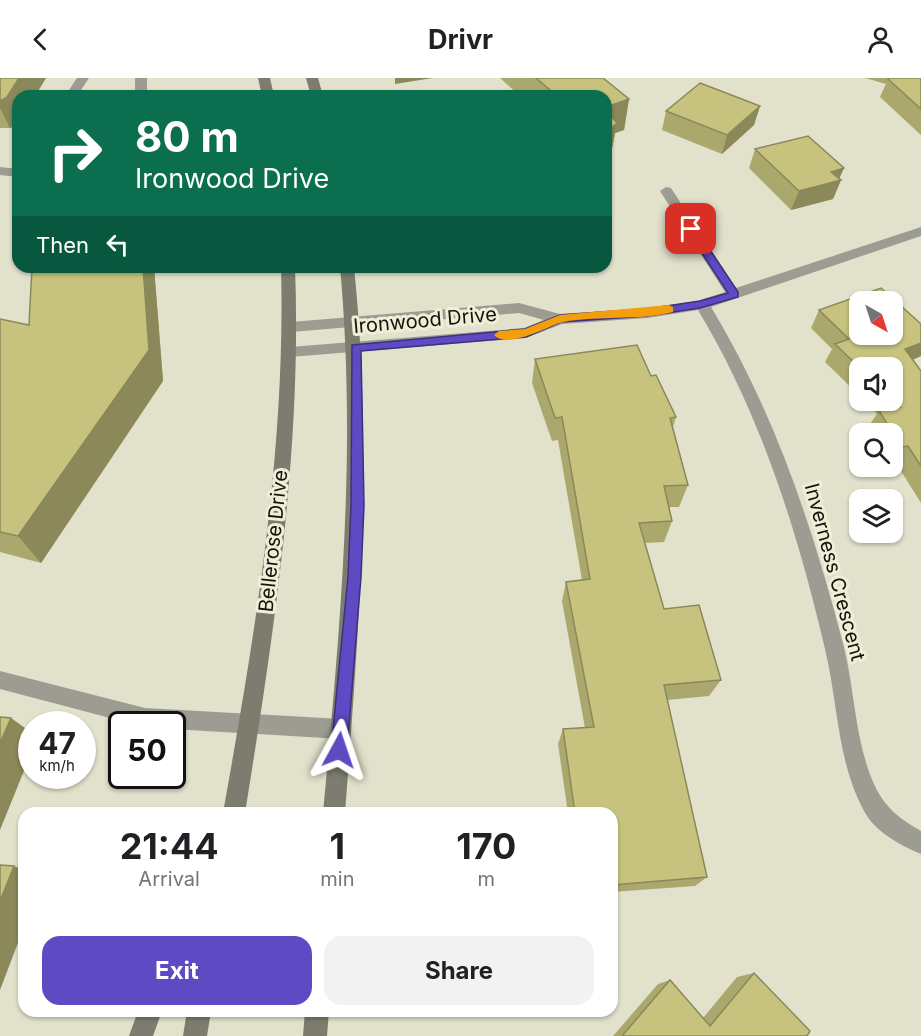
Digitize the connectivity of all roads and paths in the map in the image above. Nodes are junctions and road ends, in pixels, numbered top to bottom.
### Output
1 (666, 191) dead end
2 (921, 231) edge
3 (288, 273) edge
4 (348, 273) edge
5 (734, 295) junction
6 (702, 304) junction
7 (560, 319) junction
8 (354, 322) junction
9 (291, 327) junction
10 (356, 347) junction
11 (290, 352) junction
12 (0, 680) edge
13 (249, 723) junction
14 (340, 729) junction
15 (241, 771) junction
16 (227, 807) edge
17 (235, 807) edge
18 (334, 807) edge
19 (921, 843) edge
20 (148, 1017) edge
21 (198, 1017) edge
22 (317, 1017) edge
23 (141, 1036) edge
24 (195, 1036) edge
25 (315, 1036) edge

1 - 5 street
2 - 5 street, Ironwood Drive
3 - 9 main road, Bellerose Drive
4 - 8 main road
5 - 6 street, Ironwood Drive
6 - 7 street, Ironwood Drive
6 - 19 street, Inverness Crescent
7 - 8 street, Ironwood Drive
7 - 10 street, Ironwood Drive
8 - 9 street, Ironwood Drive
8 - 10 main road
9 - 11 main road, Bellerose Drive
10 - 11 street, Ironwood Drive
10 - 14 main road
11 - 13 main road, Bellerose Drive
12 - 13 street
13 - 14 street
13 - 15 main road, Bellerose Drive
14 - 18 main road
15 - 16 main road
15 - 17 main road, Bellerose Drive
20 - 23 main road
21 - 24 main road
22 - 25 main road

